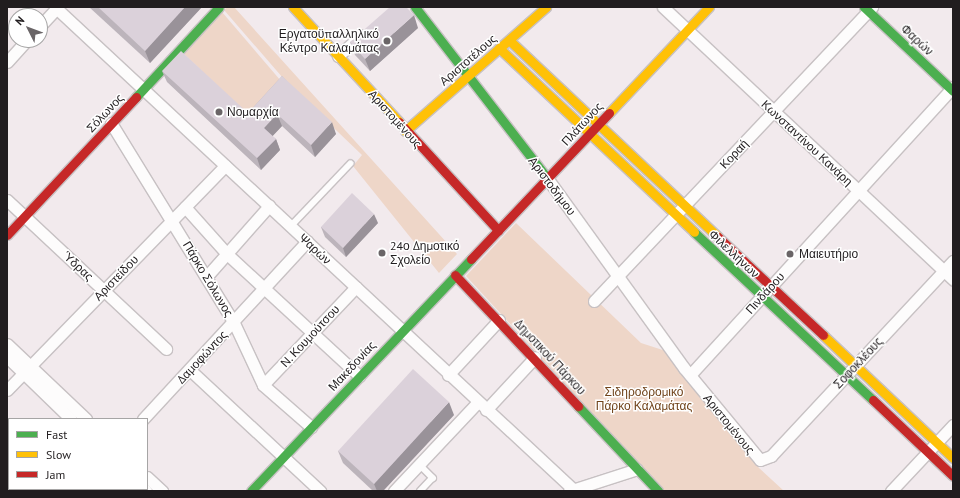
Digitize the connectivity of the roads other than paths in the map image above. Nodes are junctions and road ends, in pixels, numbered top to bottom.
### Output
1 (219, 7) edge
2 (293, 7) edge
3 (415, 7) edge
4 (546, 7) edge
5 (663, 7) edge
6 (709, 7) edge
7 (57, 8) edge
8 (868, 9) edge
9 (48, 18) edge
10 (368, 28) edge
11 (687, 30) junction
12 (509, 40) junction
13 (20, 48) edge
14 (500, 48) junction
15 (338, 56) junction
16 (7, 62) edge
17 (468, 75) junction
18 (144, 88) junction
19 (952, 89) edge
20 (774, 112) junction
21 (112, 123) junction
22 (598, 125) junction
23 (405, 131) junction
24 (589, 134) junction
25 (350, 164) dead end
26 (225, 166) junction
27 (547, 178) junction
28 (857, 191) junction
29 (7, 200) edge
30 (269, 206) junction
31 (185, 207) junction
32 (685, 207) junction
33 (24, 216) junction
34 (676, 216) junction
35 (172, 221) junction
36 (292, 226) junction
37 (498, 230) junction
38 (7, 235) edge
39 (307, 241) junction
40 (227, 254) junction
41 (471, 258) joint
42 (953, 261) edge
43 (944, 271) junction
44 (455, 275) junction
45 (207, 276) junction
46 (618, 276) junction
47 (953, 279) edge
48 (356, 287) junction
49 (770, 287) junction
50 (264, 289) junction
51 (104, 291) junction
52 (761, 297) junction
53 (594, 300) dead end
54 (499, 320) junction
55 (234, 323) junction
56 (402, 331) junction
57 (312, 334) junction
58 (7, 344) edge
59 (166, 349) dead end
60 (7, 357) edge
61 (535, 357) junction
62 (855, 367) junction
63 (27, 369) junction
64 (190, 370) junction
65 (687, 371) junction
66 (448, 375) junction
67 (359, 376) junction
68 (846, 376) junction
69 (264, 385) junction
70 (7, 390) edge
71 (478, 402) junction
72 (486, 410) junction
73 (70, 418) edge
74 (85, 418) edge
75 (145, 418) edge
76 (953, 425) edge
77 (311, 427) junction
78 (936, 443) junction
79 (927, 452) junction
80 (283, 456) junction
81 (953, 458) edge
82 (760, 460) joint
83 (419, 464) junction
84 (637, 469) junction
85 (953, 476) edge
86 (148, 478) edge
87 (572, 490) edge
88 (162, 491) edge
89 (251, 491) edge
90 (320, 491) edge
91 (394, 491) edge
92 (421, 491) edge
93 (658, 491) edge
94 (891, 491) edge

1 - 18 street, Σόλωνος
2 - 15 street, Αριστομένους
3 - 17 street, Αριστοδήμου
4 - 12 street, Αριστοτέλους
5 - 11 street, Κωνσταντίνου Κανάρη
6 - 11 street, Πλάτωνος
7 - 9 street
7 - 18 street, Ψαρών
8 - 19 street, Φαρών
8 - 20 street, Κοραή
10 - 15 street
11 - 20 street, Κωνσταντίνου Κανάρη
11 - 22 street, Πλάτωνος
12 - 14 street, Αριστοτέλους
12 - 22 street, Φιλελλήνων
13 - 16 street
14 - 17 street, Αριστοτέλους
14 - 24 street, Φιλελλήνων
15 - 23 street, Αριστομένους
17 - 23 street, Αριστοτέλους
17 - 27 street, Αριστοδήμου
18 - 21 street, Σόλωνος
18 - 26 street, Ψαρών
19 - 28 street, Πινδάρου
20 - 28 street, Κωνσταντίνου Κανάρη
20 - 32 street, Κοραή
21 - 33 street, Σόλωνος
21 - 35 street, Πάρκο Σόλωνος
22 - 24 street, Πλάτωνος
22 - 32 street, Φιλελλήνων
23 - 37 street, Αριστομένους
24 - 27 street, Πλάτωνος
24 - 34 street, Φιλελλήνων
25 - 36 lane
26 - 30 street, Ψαρών
26 - 31 street, Αριστείδου
27 - 37 street, Πλάτωνος
27 - 46 street, Αριστοδήμου
28 - 43 street, Κωνσταντίνου Κανάρη
28 - 49 street, Πινδάρου
29 - 33 street, Ύδρας
30 - 36 street, Ψαρών
30 - 40 street
31 - 35 street, Αριστείδου
31 - 40 street
32 - 34 street, Κοραή
32 - 49 street, Φιλελλήνων
33 - 38 street, Σόλωνος
33 - 51 street, Ύδρας
34 - 46 street, Κοραή
34 - 52 street, Φιλελλήνων
35 - 45 street, Πάρκο Σόλωνος
35 - 51 street, Αριστείδου
36 - 39 street, Ψαρών
37 - 41 street, Πλάτωνος
39 - 48 street, Ψαρών
39 - 50 street, Δαμοφώντος
40 - 45 street
40 - 50 street
41 - 44 street, Μακεδονίας
42 - 43 street, Σοφοκλέους
43 - 47 street, Κωνσταντίνου Κανάρη
43 - 62 street, Σοφοκλέους
44 - 54 street, Δημοτικού Πάρκου
44 - 56 street, Μακεδονίας
45 - 55 street, Πάρκο Σόλωνος
46 - 53 street, Κοραή
46 - 65 street, Αριστοδήμου
48 - 56 street, Ψαρών
48 - 57 street, Ν. Κουμούτσου
49 - 52 street, Πινδάρου
49 - 62 street, Φιλελλήνων
50 - 55 street, Δαμοφώντος
50 - 57 street
51 - 59 street, Ύδρας
51 - 63 street, Αριστείδου
52 - 65 street, Πινδάρου
52 - 68 street, Φιλελλήνων
54 - 61 street, Δημοτικού Πάρκου
54 - 66 street
55 - 64 street, Δαμοφώντος
55 - 69 street, Πάρκο Σόλωνος
56 - 66 street, Ψαρών
56 - 67 street, Μακεδονίας
57 - 67 street
57 - 69 street, Ν. Κουμούτσου
58 - 63 street
60 - 63 street
61 - 72 street
61 - 84 street, Δημοτικού Πάρκου
62 - 68 street, Σοφοκλέους
62 - 78 street, Φιλελλήνων
63 - 70 street, Αριστείδου
63 - 73 street
63 - 74 street
64 - 75 street, Δαμοφώντος
64 - 80 street
65 - 82 street, Αριστομένους
66 - 71 street, Ψαρών
67 - 77 street, Μακεδονίας
68 - 79 street, Φιλελλήνων
68 - 82 street, Σοφοκλέους
69 - 77 street, Πάρκο Σόλωνος
71 - 72 street, Ψαρών
71 - 83 street
72 - 87 street, Ψαρών
76 - 78 street
77 - 80 street, Μακεδονίας
78 - 79 street
78 - 81 street, Φιλελλήνων
79 - 85 street, Φιλελλήνων
79 - 94 street
80 - 89 street, Μακεδονίας
80 - 90 street
83 - 91 street
83 - 92 lane
84 - 87 street
84 - 93 street, Δημοτικού Πάρκου
86 - 88 street

